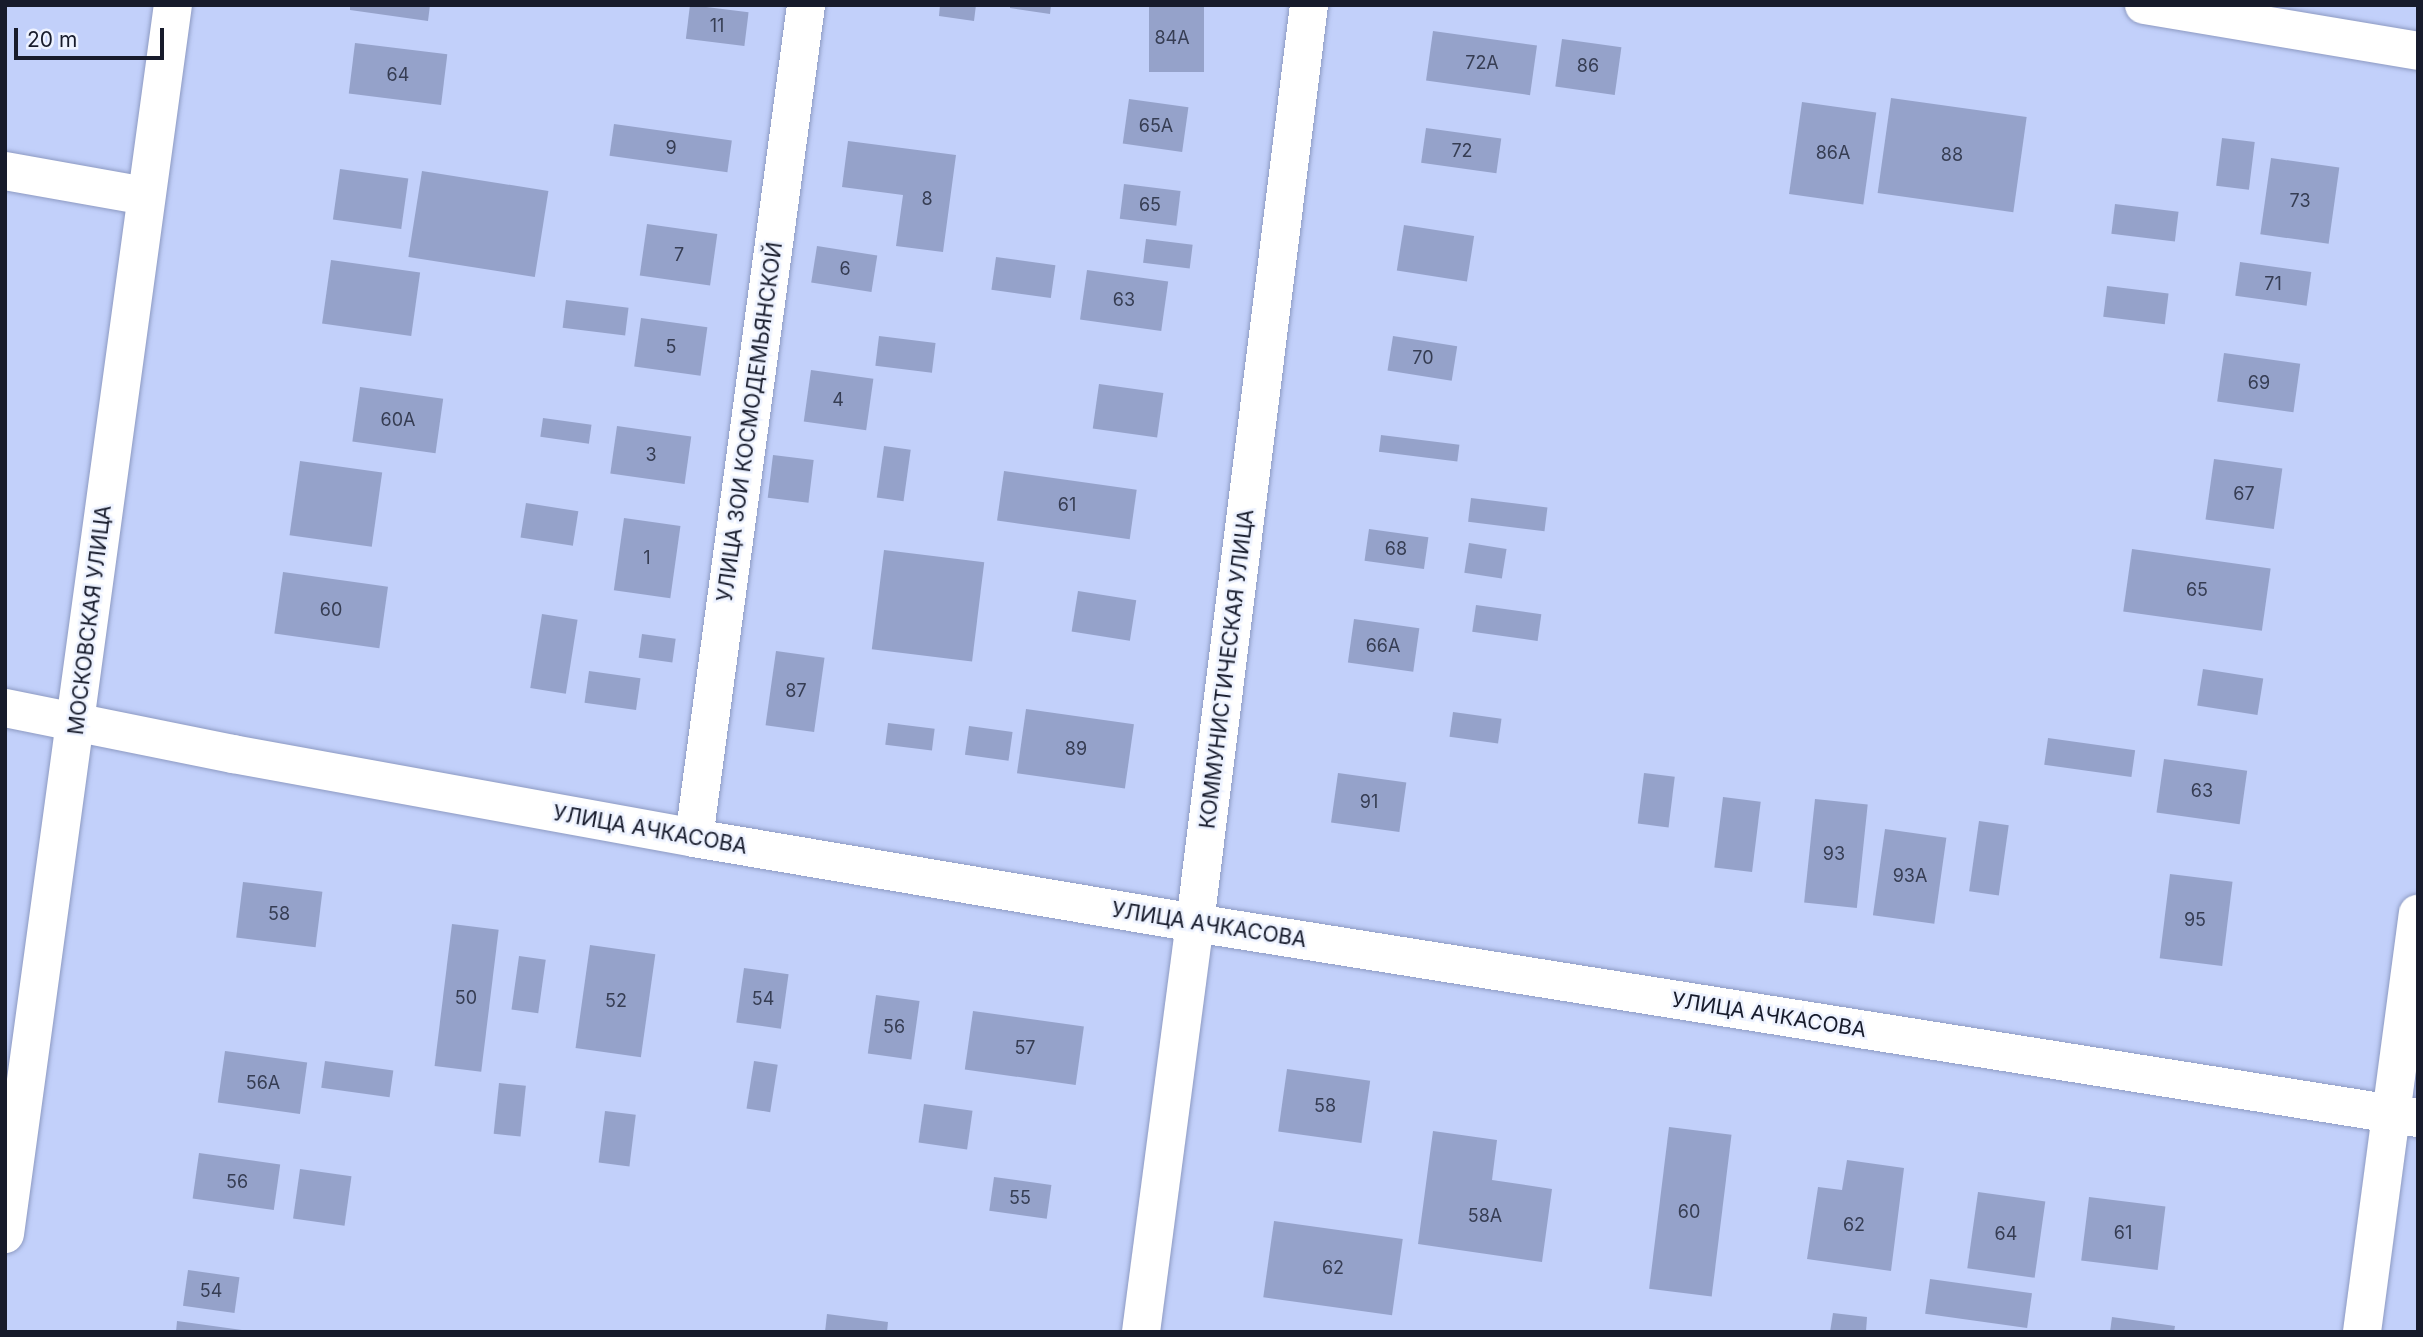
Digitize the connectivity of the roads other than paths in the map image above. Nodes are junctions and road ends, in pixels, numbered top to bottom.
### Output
1 (173, 5) edge
2 (806, 5) edge
3 (1309, 5) edge
4 (2144, 5) edge
5 (2418, 51) edge
6 (5, 171) edge
7 (145, 197) junction
8 (5, 708) edge
9 (78, 721) junction
10 (694, 838) junction
11 (2418, 914) edge
12 (1195, 923) junction
13 (2405, 1116) edge
14 (5, 1234) edge
15 (1141, 1332) edge
16 (2362, 1332) edge

1 - 7 street, МОСКОВСКАЯ УЛИЦА
2 - 10 street, УЛИЦА ЗОИ КОСМОДЕМЬЯНСКОЙ
3 - 12 street, КОММУНИСТИЧЕСКАЯ УЛИЦА
4 - 5 street
6 - 7 street
7 - 9 street, МОСКОВСКАЯ УЛИЦА
8 - 9 street, УЛИЦА АЧКАСОВА
9 - 10 street, УЛИЦА АЧКАСОВА
9 - 14 street, МОСКОВСКАЯ УЛИЦА
10 - 12 street, УЛИЦА АЧКАСОВА
11 - 13 street
12 - 13 street, УЛИЦА АЧКАСОВА
12 - 15 street, КОММУНИСТИЧЕСКАЯ УЛИЦА
13 - 16 street

